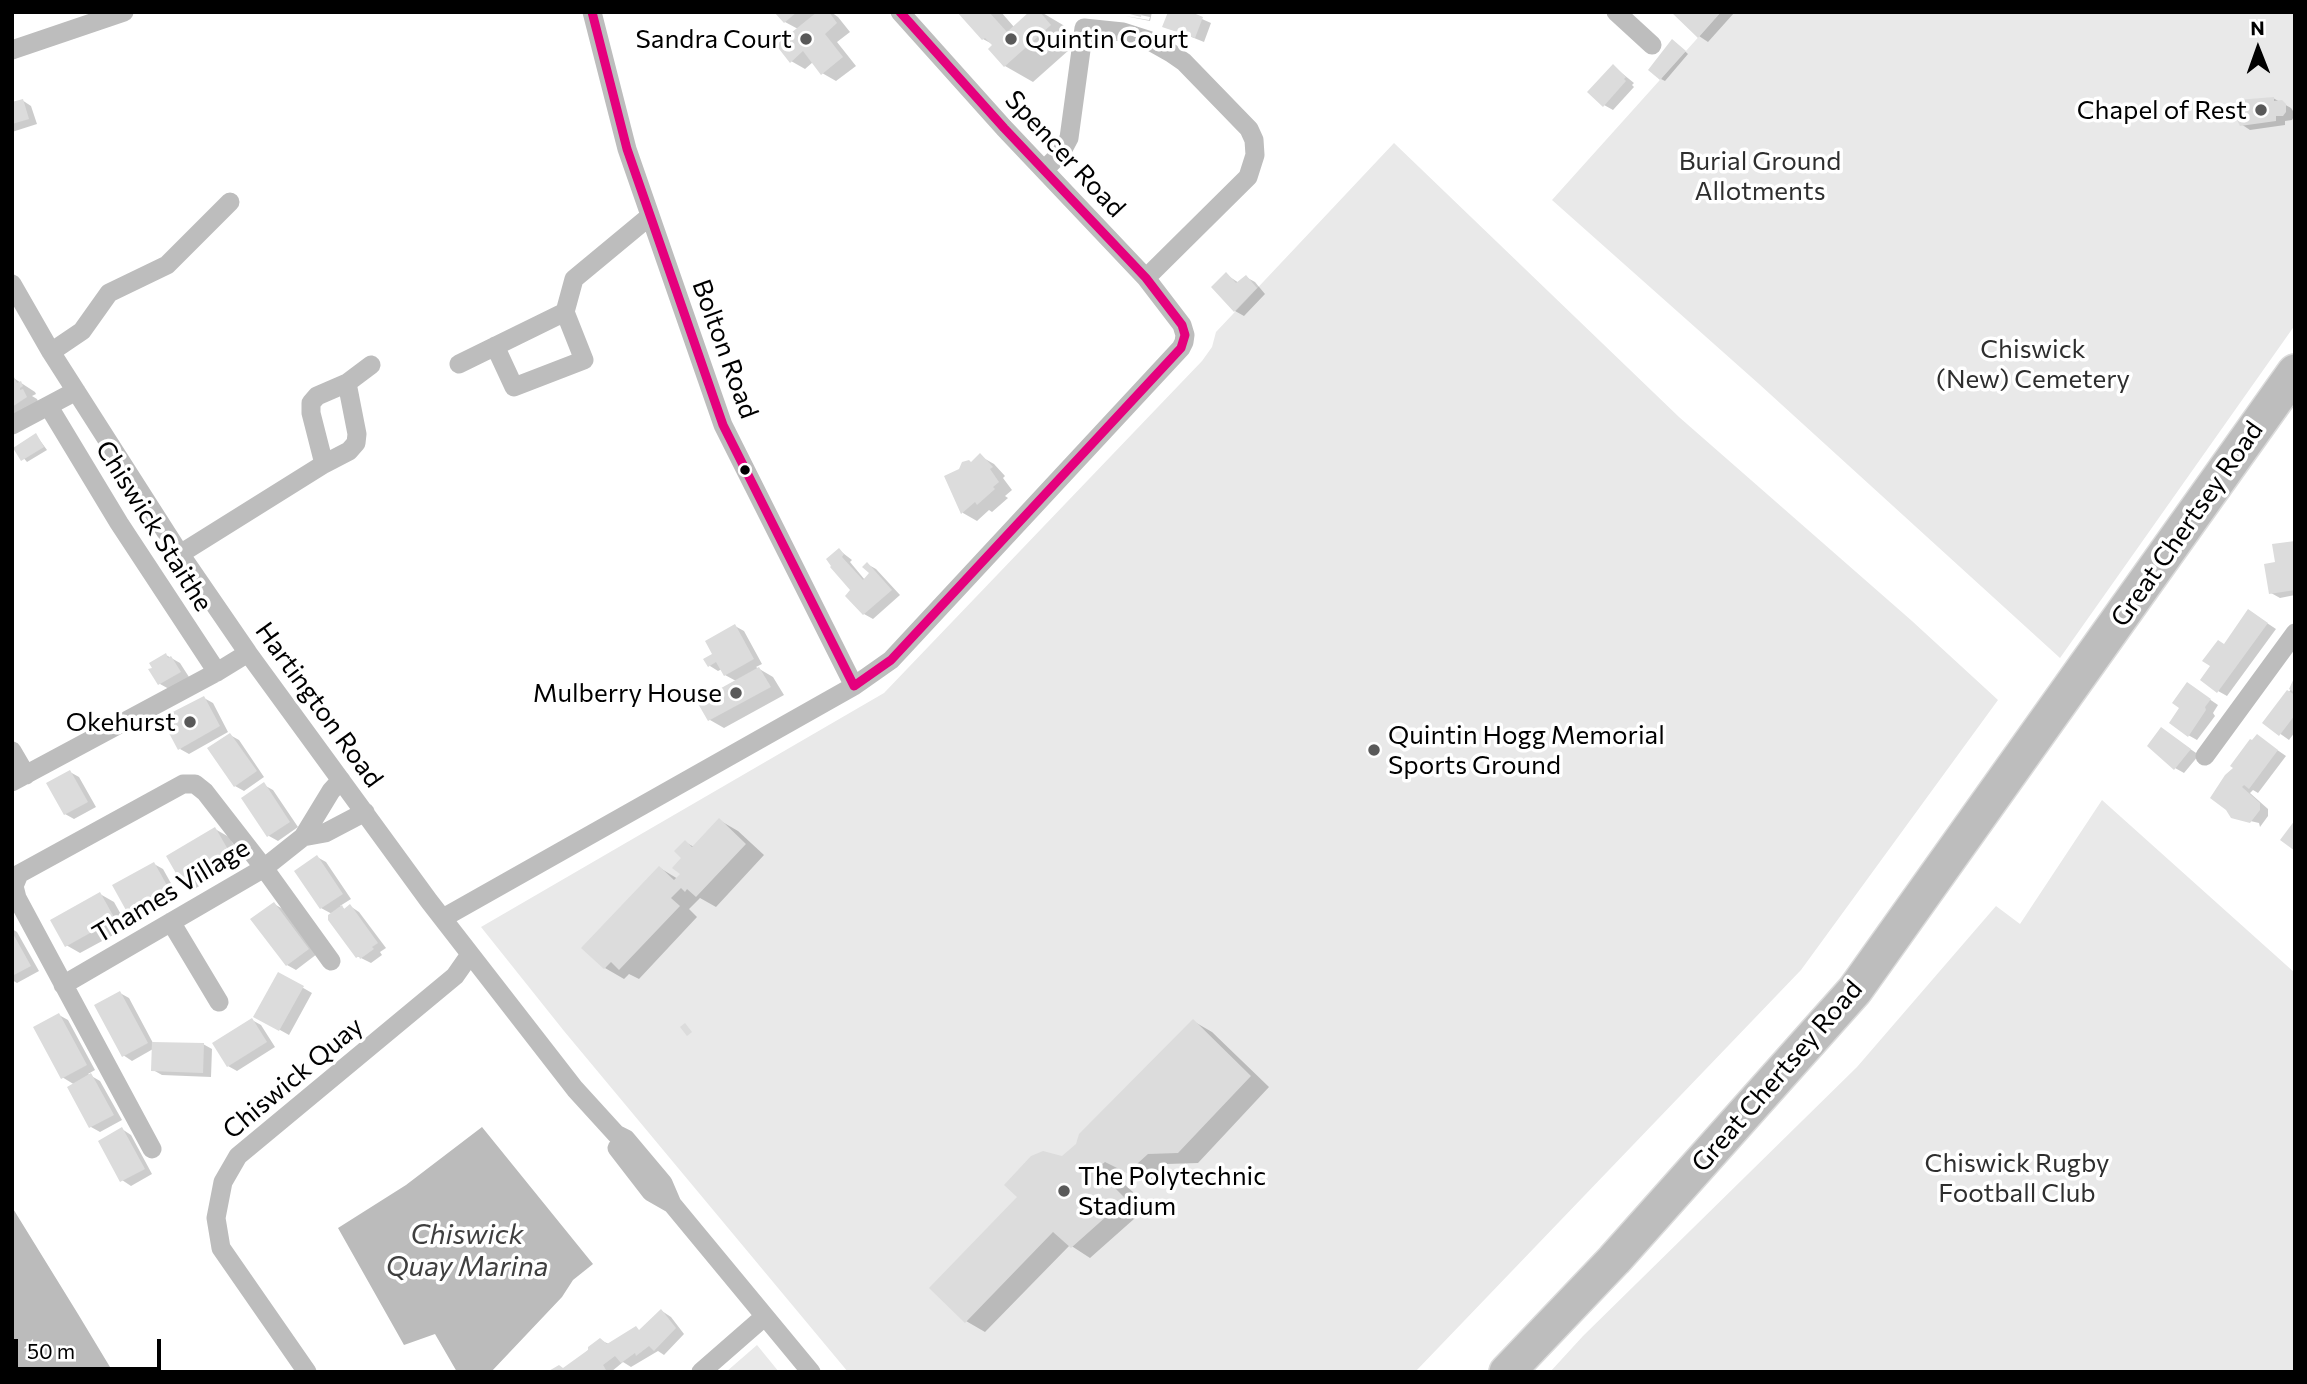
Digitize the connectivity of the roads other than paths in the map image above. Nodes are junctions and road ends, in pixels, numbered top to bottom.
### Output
1 (124, 12) edge
2 (592, 12) edge
3 (901, 12) edge
4 (1616, 12) edge
5 (1652, 45) dead end
6 (12, 50) edge
7 (1044, 170) junction
8 (230, 202) dead end
9 (650, 216) junction
10 (1146, 278) junction
11 (12, 284) edge
12 (565, 312) junction
13 (495, 346) junction
14 (51, 352) junction
15 (459, 364) dead end
16 (371, 365) dead end
17 (2295, 372) edge
18 (347, 383) junction
19 (76, 391) junction
20 (48, 407) junction
21 (12, 425) edge
22 (324, 464) junction
23 (180, 554) junction
24 (2295, 633) edge
25 (248, 653) junction
26 (216, 672) junction
27 (854, 687) junction
28 (12, 751) edge
29 (2206, 756) dead end
30 (19, 779) edge
31 (341, 780) junction
32 (365, 812) junction
33 (303, 837) junction
34 (264, 867) junction
35 (443, 918) junction
36 (171, 922) junction
37 (469, 956) junction
38 (331, 961) dead end
39 (63, 985) junction
40 (219, 1002) dead end
41 (152, 1149) dead end
42 (764, 1317) junction
43 (307, 1372) edge
44 (701, 1372) edge
45 (811, 1372) edge
46 (1507, 1372) edge

1 - 6 street
2 - 9 street, Bolton Road
3 - 7 street, Spencer Road
4 - 5 street
7 - 10 street, Spencer Road
7 - 10 street
8 - 14 street
9 - 12 street
9 - 27 street, Bolton Road
10 - 27 street, Spencer Road
11 - 14 street, Hartington Road
12 - 13 street
12 - 13 street
13 - 15 street
14 - 19 street, Hartington Road
16 - 18 street
17 - 46 highway, Great Chertsey Road
18 - 22 street
18 - 22 street
19 - 20 street
19 - 23 street, Hartington Road
20 - 21 street
20 - 26 street, Chiswick Staithe
22 - 23 street
23 - 25 street, Hartington Road
24 - 29 street
25 - 26 street
25 - 31 street, Hartington Road
26 - 30 street
27 - 35 street
28 - 30 street
31 - 32 street, Hartington Road
31 - 33 street, Thames Village
32 - 33 street, Thames Village
32 - 35 street, Hartington Road
33 - 34 street, Thames Village
34 - 36 street, Thames Village
34 - 38 street
34 - 39 street
35 - 37 street, Hartington Road
36 - 39 street, Thames Village
36 - 40 street
37 - 42 street, Hartington Road
37 - 43 street, Chiswick Quay
39 - 41 street
42 - 44 street
42 - 45 street, Hartington Road

